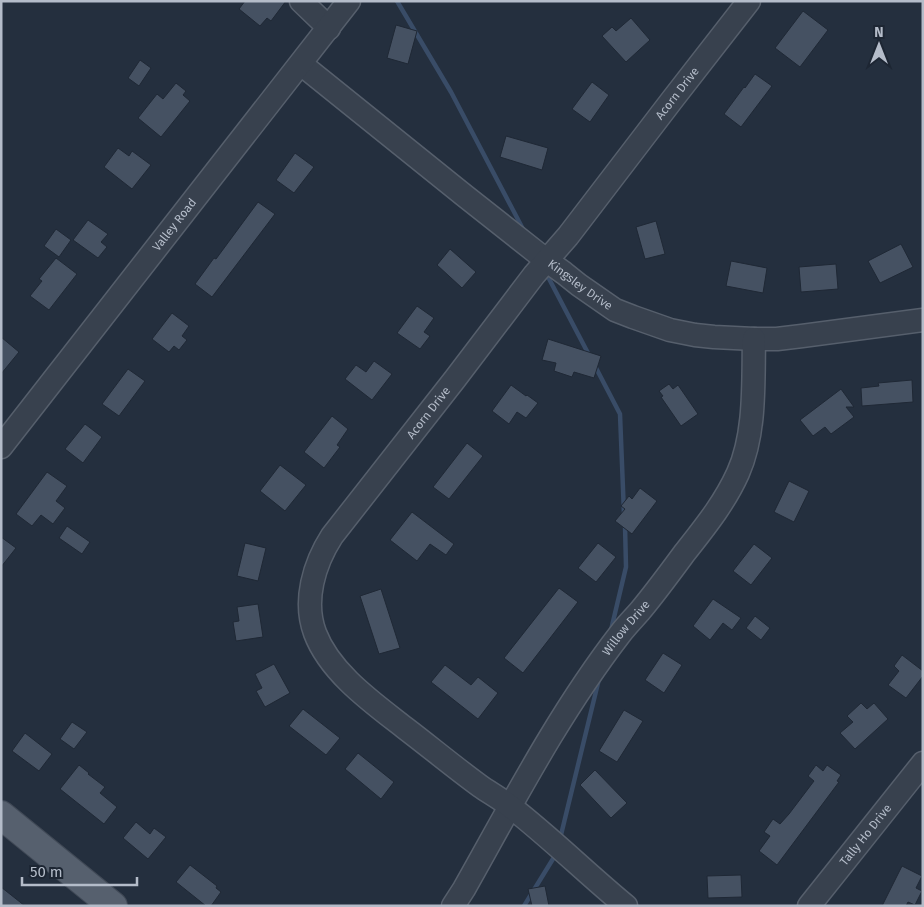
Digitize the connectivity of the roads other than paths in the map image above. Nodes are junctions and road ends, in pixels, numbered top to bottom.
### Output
1 (301, 1) edge
2 (349, 1) edge
3 (749, 1) edge
4 (329, 28) junction
5 (301, 64) junction
6 (546, 260) junction
7 (923, 320) edge
8 (754, 339) junction
9 (9, 421) edge
10 (1, 447) edge
11 (923, 763) edge
12 (510, 807) junction
13 (1, 815) edge
14 (113, 906) edge
15 (453, 906) edge
16 (626, 906) edge
17 (810, 906) edge

1 - 4 street
2 - 4 street, Valley Road
3 - 6 street, Acorn Drive
4 - 5 street, Valley Road
5 - 6 street, Kingsley Drive
5 - 9 street, Valley Road
6 - 8 street, Kingsley Drive
6 - 12 street, Acorn Drive
7 - 8 street, Kingsley Drive
8 - 12 street, Willow Drive
9 - 10 street, Valley Road
11 - 17 street, Tally Ho Drive
12 - 15 street, Willow Drive
12 - 16 street
13 - 14 main road

